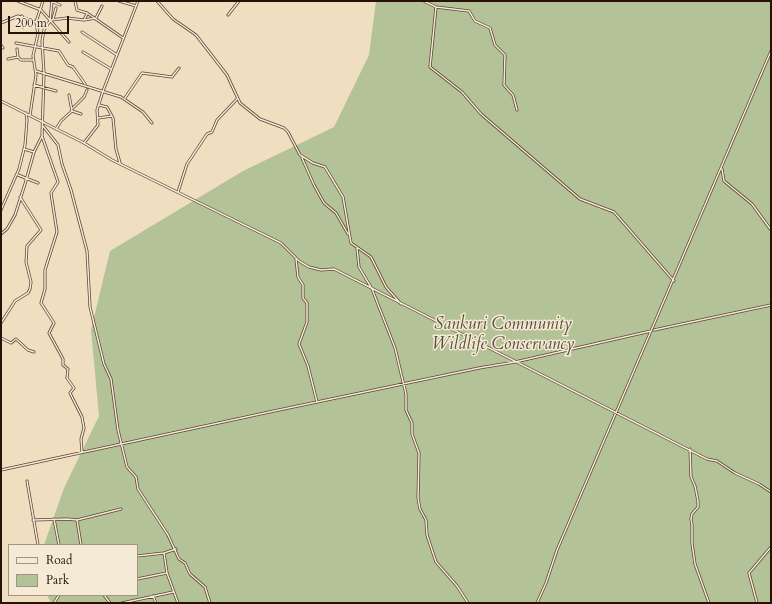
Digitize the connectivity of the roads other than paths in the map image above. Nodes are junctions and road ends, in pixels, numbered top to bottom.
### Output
1 (18, 1) edge
2 (42, 1) edge
3 (52, 1) edge
4 (75, 1) edge
5 (119, 1) edge
6 (138, 1) edge
7 (157, 1) edge
8 (239, 1) edge
9 (424, 1) edge
10 (60, 5) dead end
11 (102, 6) dead end
12 (136, 6) junction
13 (436, 7) junction
14 (56, 8) dead end
15 (41, 10) junction
16 (87, 13) junction
17 (228, 15) dead end
18 (22, 16) junction
19 (96, 18) junction
20 (51, 20) junction
21 (84, 20) junction
22 (36, 22) junction
23 (1, 23) edge
24 (23, 27) dead end
25 (82, 32) dead end
26 (123, 38) junction
27 (69, 42) dead end
28 (16, 43) dead end
29 (1, 45) edge
30 (34, 46) junction
31 (3, 48) dead end
32 (17, 49) dead end
33 (43, 49) junction
34 (771, 51) edge
35 (83, 52) dead end
36 (116, 55) junction
37 (18, 57) junction
38 (8, 59) dead end
39 (33, 60) junction
40 (179, 68) dead end
41 (111, 69) junction
42 (36, 71) junction
43 (44, 73) junction
44 (34, 85) junction
45 (86, 86) junction
46 (44, 87) junction
47 (87, 90) dead end
48 (56, 91) dead end
49 (103, 91) junction
50 (69, 95) dead end
51 (125, 98) junction
52 (237, 99) junction
53 (1, 101) edge
54 (98, 105) junction
55 (73, 108) junction
56 (517, 110) dead end
57 (72, 111) junction
58 (26, 113) junction
59 (81, 114) dead end
60 (30, 115) junction
61 (112, 116) junction
62 (98, 118) junction
63 (43, 123) junction
64 (152, 123) dead end
65 (43, 126) junction
66 (56, 129) junction
67 (42, 136) junction
68 (84, 143) junction
69 (24, 149) junction
70 (34, 152) junction
71 (302, 156) junction
72 (120, 163) junction
73 (722, 167) junction
74 (18, 175) junction
75 (27, 179) junction
76 (38, 183) dead end
77 (178, 192) junction
78 (20, 197) junction
79 (1, 210) edge
80 (771, 230) edge
81 (1, 234) edge
82 (349, 235) junction
83 (357, 248) junction
84 (296, 258) junction
85 (674, 281) junction
86 (372, 289) junction
87 (402, 305) junction
88 (771, 305) edge
89 (1, 323) edge
90 (652, 330) junction
91 (1, 338) edge
92 (34, 352) dead end
93 (515, 362) junction
94 (403, 384) junction
95 (317, 402) junction
96 (618, 412) junction
97 (122, 444) junction
98 (690, 449) junction
99 (82, 452) junction
100 (1, 470) edge
101 (27, 481) dead end
102 (771, 492) edge
103 (120, 509) dead end
104 (54, 519) junction
105 (33, 520) junction
106 (76, 520) junction
107 (38, 544) edge
108 (59, 544) edge
109 (81, 544) edge
110 (771, 547) edge
111 (176, 549) junction
112 (164, 553) junction
113 (138, 556) edge
114 (167, 573) junction
115 (138, 578) edge
116 (173, 592) junction
117 (153, 596) junction
118 (131, 602) edge
119 (122, 603) edge
120 (156, 603) edge
121 (178, 603) edge
122 (210, 603) edge
123 (468, 603) edge
124 (537, 603) edge
125 (708, 603) edge
126 (757, 603) edge

1 - 15 street
2 - 15 street
3 - 10 street
3 - 20 street
4 - 16 street
5 - 12 street
6 - 12 street
7 - 52 street
8 - 17 street
9 - 13 street
11 - 19 street
12 - 26 street
13 - 56 street
13 - 85 street
14 - 20 street
15 - 20 street
15 - 22 street
16 - 19 street
16 - 21 street
18 - 22 street
18 - 23 street
18 - 24 street
19 - 21 street
19 - 26 street
20 - 21 street
20 - 27 street
20 - 33 street
22 - 30 street
25 - 36 street
26 - 36 street
28 - 30 street
29 - 31 street
30 - 33 street
30 - 39 street
32 - 37 street
33 - 43 street
33 - 45 street
34 - 73 street
35 - 41 street
36 - 41 street
37 - 38 street
37 - 39 street
39 - 42 street
40 - 51 street
41 - 49 street
42 - 43 street
42 - 44 street
43 - 45 street
43 - 46 street
44 - 46 street
44 - 60 street
45 - 49 street
46 - 48 street
46 - 63 street
47 - 55 street
49 - 51 street
49 - 54 street
50 - 55 street
51 - 64 street
52 - 71 street
52 - 77 street
53 - 58 street
54 - 61 street
54 - 62 street
55 - 57 street
57 - 59 street
57 - 66 street
58 - 60 street
58 - 69 street
60 - 63 street
61 - 62 street
61 - 72 street
62 - 68 street
63 - 65 street
63 - 66 street
65 - 67 street
65 - 97 street
66 - 68 street
67 - 70 street
67 - 99 street
68 - 72 street
69 - 70 street
69 - 74 street
70 - 75 street
71 - 82 street
71 - 82 street
72 - 77 street
73 - 80 street
73 - 85 street
74 - 75 street
74 - 79 street
75 - 76 street
75 - 78 street
77 - 84 street
78 - 81 street
78 - 89 street
82 - 83 street
83 - 86 street
83 - 87 street
84 - 86 street
84 - 95 street
85 - 90 street
86 - 87 street
86 - 94 street
87 - 93 street
88 - 90 street
90 - 93 street
90 - 96 street
91 - 92 street
93 - 94 street
93 - 96 street
94 - 95 street
94 - 123 street
95 - 97 street
96 - 98 street
96 - 124 street
97 - 99 street
97 - 111 street
98 - 102 street
98 - 125 street
99 - 100 street
101 - 105 street
103 - 106 street
104 - 105 street
104 - 106 street
104 - 108 street
105 - 107 street
106 - 109 street
110 - 126 street
111 - 112 street
111 - 122 street
112 - 113 street
112 - 114 street
114 - 115 street
114 - 116 street
116 - 117 street
116 - 121 street
117 - 118 street
117 - 120 street
118 - 119 street

